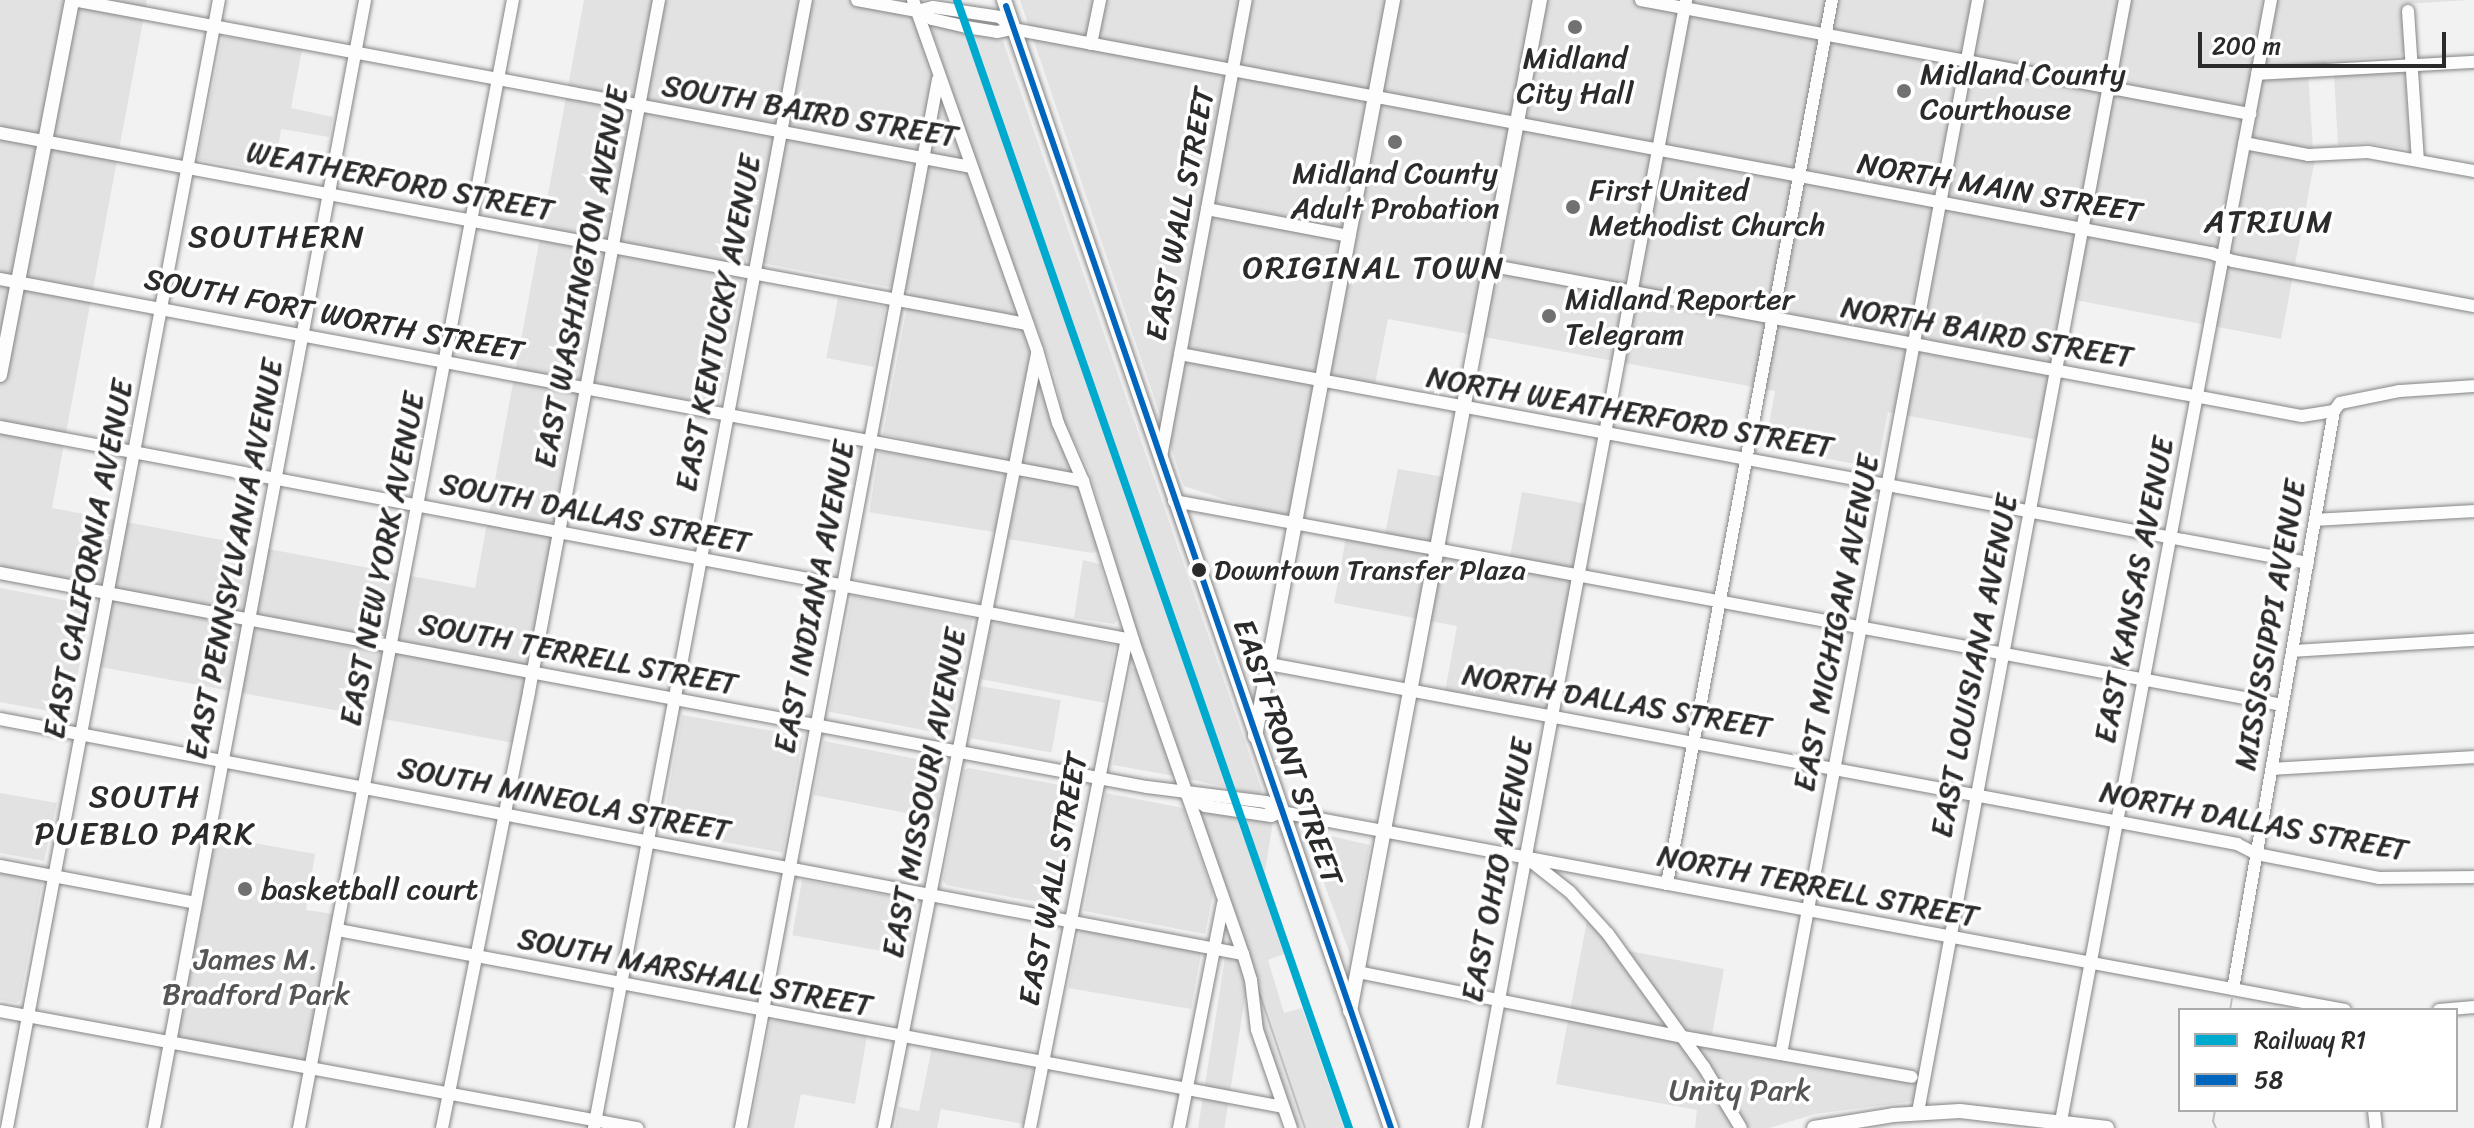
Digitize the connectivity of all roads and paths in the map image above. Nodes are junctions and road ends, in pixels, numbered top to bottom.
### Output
1 (72, 0) edge
2 (219, 0) edge
3 (365, 0) edge
4 (513, 0) edge
5 (659, 0) edge
6 (806, 0) edge
7 (857, 0) edge
8 (1004, 0) edge
9 (1100, 0) edge
10 (1246, 0) edge
11 (1393, 0) edge
12 (1540, 0) edge
13 (1641, 0) edge
14 (1832, 0) edge
15 (1978, 0) edge
16 (2125, 0) edge
17 (2271, 0) edge
18 (1685, 4) edge
19 (915, 6) edge
20 (2408, 11) dead end
21 (214, 26) junction
22 (1013, 29) junction
23 (1825, 35) junction
24 (1091, 44) junction
25 (355, 54) junction
26 (1966, 61) junction
27 (2474, 62) edge
28 (2412, 66) junction
29 (1233, 71) junction
30 (2257, 74) junction
31 (939, 76) junction
32 (498, 80) junction
33 (2108, 87) junction
34 (1375, 97) junction
35 (640, 107) junction
36 (2250, 114) junction
37 (1515, 123) junction
38 (0, 133) edge
39 (781, 133) junction
40 (44, 142) junction
41 (2244, 143) junction
42 (1658, 150) junction
43 (923, 160) junction
44 (2418, 160) junction
45 (971, 167) junction
46 (188, 168) junction
47 (2474, 171) edge
48 (1799, 177) junction
49 (329, 195) junction
50 (1940, 203) junction
51 (1207, 209) junction
52 (472, 221) junction
53 (2082, 229) junction
54 (1349, 236) junction
55 (613, 248) junction
56 (2223, 257) junction
57 (1488, 265) junction
58 (754, 274) junction
59 (0, 279) edge
60 (18, 282) junction
61 (1632, 292) junction
62 (896, 301) junction
63 (2474, 306) edge
64 (161, 309) junction
65 (1772, 319) junction
66 (1027, 324) junction
67 (303, 336) junction
68 (1913, 346) junction
69 (1037, 350) junction
70 (1180, 354) junction
71 (445, 362) junction
72 (2056, 371) junction
73 (0, 375) edge
74 (1322, 380) junction
75 (2474, 386) edge
76 (586, 389) junction
77 (2197, 397) junction
78 (1462, 408) junction
79 (2334, 411) junction
80 (728, 415) junction
81 (0, 427) edge
82 (1605, 433) junction
83 (870, 441) junction
84 (135, 452) junction
85 (1746, 459) junction
86 (1160, 461) junction
87 (1014, 469) junction
88 (276, 478) junction
89 (1083, 481) junction
90 (1890, 486) junction
91 (1174, 501) junction
92 (418, 506) junction
93 (2474, 511) edge
94 (2029, 512) junction
95 (2315, 520) junction
96 (1295, 523) junction
97 (559, 532) junction
98 (2171, 538) junction
99 (1436, 548) junction
100 (701, 559) junction
101 (2308, 563) junction
102 (0, 573) edge
103 (1579, 575) junction
104 (842, 586) junction
105 (108, 593) junction
106 (1720, 601) junction
107 (986, 613) junction
108 (249, 619) junction
109 (1863, 627) junction
110 (1130, 640) junction
111 (2474, 640) edge
112 (392, 646) junction
113 (2292, 651) junction
114 (2003, 653) junction
115 (1269, 664) junction
116 (533, 672) junction
117 (2144, 679) junction
118 (1410, 690) junction
119 (674, 699) junction
120 (2282, 705) junction
121 (1552, 716) junction
122 (0, 719) edge
123 (816, 725) junction
124 (81, 735) junction
125 (1255, 736) junction
126 (1694, 741) junction
127 (958, 752) junction
128 (2474, 757) edge
129 (223, 761) junction
130 (1836, 767) junction
131 (2272, 769) junction
132 (1100, 778) junction
133 (365, 788) junction
134 (1186, 794) junction
135 (1977, 794) junction
136 (1281, 812) junction
137 (505, 814) junction
138 (2117, 821) junction
139 (1384, 831) junction
140 (648, 841) junction
141 (2257, 854) junction
142 (1526, 858) junction
143 (0, 866) edge
144 (790, 868) junction
145 (55, 877) junction
146 (2474, 877) edge
147 (1667, 884) junction
148 (931, 895) junction
149 (196, 903) junction
150 (1223, 903) junction
151 (1808, 911) junction
152 (1071, 921) junction
153 (338, 930) junction
154 (1950, 938) junction
155 (1214, 947) junction
156 (1243, 954) junction
157 (476, 957) junction
158 (2091, 964) junction
159 (1358, 972) junction
160 (621, 984) junction
161 (2233, 989) junction
162 (1499, 1000) junction
163 (2334, 1008) edge
164 (0, 1011) edge
165 (763, 1011) junction
166 (1350, 1012) junction
167 (28, 1017) junction
168 (902, 1037) junction
169 (1683, 1037) junction
170 (170, 1042) junction
171 (1781, 1054) junction
172 (1043, 1064) junction
173 (311, 1068) junction
174 (1912, 1077) dead end
175 (1187, 1091) junction
176 (449, 1093) junction
177 (1283, 1107) junction
178 (1918, 1112) junction
179 (2061, 1121) junction
180 (595, 1124) edge
181 (7, 1128) edge
182 (154, 1128) edge
183 (299, 1128) edge
184 (442, 1128) edge
185 (637, 1128) edge
186 (741, 1128) edge
187 (884, 1128) edge
188 (1030, 1128) edge
189 (1179, 1128) edge
190 (1291, 1128) edge
191 (1391, 1128) edge
192 (1475, 1128) edge
193 (1741, 1128) edge
194 (1814, 1128) edge
195 (2107, 1128) edge

1 - 21 street, SOUTH BAIRD STREET
1 - 40 main road
2 - 21 street, EAST CALIFORNIA AVENUE
3 - 25 street, EAST PENNSYLVANIA AVENUE
4 - 32 street, EAST NEW YORK AVENUE
5 - 35 street, EAST WASHINGTON AVENUE
6 - 39 street, EAST KENTUCKY AVENUE
7 - 19 street, NORTH MAIN STREET
8 - 22 main road, EAST FRONT STREET
9 - 24 street
10 - 29 street, EAST WALL STREET
11 - 34 main road
12 - 37 main road
13 - 18 street
14 - 23 street
15 - 26 street, EAST MICHIGAN AVENUE
16 - 33 street, EAST LOUISIANA AVENUE
17 - 30 street, EAST KANSAS AVENUE
18 - 23 street
18 - 42 street, EAST OHIO AVENUE
19 - 22 street, NORTH MAIN STREET
19 - 31 street
20 - 28 street
21 - 25 street, SOUTH BAIRD STREET
21 - 46 street, EAST CALIFORNIA AVENUE
22 - 24 street, NORTH MAIN STREET
22 - 86 main road, EAST FRONT STREET
23 - 26 street
23 - 48 street
24 - 29 street, NORTH MAIN STREET
25 - 32 street, SOUTH BAIRD STREET
25 - 49 street, EAST PENNSYLVANIA AVENUE
26 - 33 street
26 - 50 street, EAST MICHIGAN AVENUE
27 - 28 street
28 - 30 street
28 - 44 street
29 - 34 street, NORTH MAIN STREET
29 - 51 street, EAST WALL STREET
30 - 36 street, EAST KANSAS AVENUE
31 - 43 street, EAST INDIANA AVENUE
31 - 45 street
32 - 35 street, SOUTH BAIRD STREET
32 - 52 street, EAST NEW YORK AVENUE
33 - 36 street
33 - 53 street, EAST LOUISIANA AVENUE
34 - 37 street, NORTH MAIN STREET
34 - 54 main road
35 - 39 street, SOUTH BAIRD STREET
35 - 55 street, EAST WASHINGTON AVENUE
36 - 41 street, EAST KANSAS AVENUE
37 - 42 street, NORTH MAIN STREET
37 - 57 main road
38 - 40 street, WEATHERFORD STREET
39 - 43 street, SOUTH BAIRD STREET
39 - 58 street, EAST KENTUCKY AVENUE
40 - 46 street, WEATHERFORD STREET
40 - 60 main road
41 - 44 street
41 - 56 street, EAST KANSAS AVENUE
42 - 48 street, NORTH MAIN STREET
42 - 61 street, EAST OHIO AVENUE
43 - 45 street, SOUTH BAIRD STREET
43 - 62 street, EAST INDIANA AVENUE
44 - 47 street
45 - 66 street
46 - 49 street, WEATHERFORD STREET
46 - 64 street, EAST CALIFORNIA AVENUE
48 - 50 street, NORTH MAIN STREET
48 - 65 street
49 - 52 street, WEATHERFORD STREET
49 - 67 street, EAST PENNSYLVANIA AVENUE
50 - 53 street, NORTH MAIN STREET
50 - 68 street, EAST MICHIGAN AVENUE
51 - 54 street
51 - 70 street, EAST WALL STREET
52 - 55 street, WEATHERFORD STREET
52 - 71 street, EAST NEW YORK AVENUE
53 - 56 street, NORTH MAIN STREET
53 - 72 street, EAST LOUISIANA AVENUE
54 - 74 main road
55 - 58 street, WEATHERFORD STREET
55 - 76 street, EAST WASHINGTON AVENUE
56 - 63 street, NORTH MAIN STREET
56 - 77 street, EAST KANSAS AVENUE
57 - 61 street, NORTH BAIRD STREET
57 - 78 main road
58 - 62 street, WEATHERFORD STREET
58 - 80 street, EAST KENTUCKY AVENUE
59 - 60 street, SOUTH FORT WORTH STREET
60 - 64 street, SOUTH FORT WORTH STREET
60 - 73 main road
61 - 65 street, NORTH BAIRD STREET
61 - 82 street, EAST OHIO AVENUE
62 - 66 street, WEATHERFORD STREET
62 - 83 street, EAST INDIANA AVENUE
64 - 67 street, SOUTH FORT WORTH STREET
64 - 84 street, EAST CALIFORNIA AVENUE
65 - 68 street, NORTH BAIRD STREET
65 - 85 street
66 - 69 street
67 - 71 street, SOUTH FORT WORTH STREET
67 - 88 street, EAST PENNSYLVANIA AVENUE
68 - 72 street, NORTH BAIRD STREET
68 - 90 street, EAST MICHIGAN AVENUE
69 - 87 street, EAST MISSOURI AVENUE
69 - 89 street
70 - 74 street, NORTH WEATHERFORD STREET
70 - 86 street, EAST WALL STREET
71 - 76 street, SOUTH FORT WORTH STREET
71 - 92 street, EAST NEW YORK AVENUE
72 - 77 street, NORTH BAIRD STREET
72 - 94 street, EAST LOUISIANA AVENUE
74 - 78 street, NORTH WEATHERFORD STREET
74 - 96 main road
75 - 79 street, NORTH BAIRD STREET
76 - 80 street, SOUTH FORT WORTH STREET
76 - 97 street, EAST WASHINGTON AVENUE
77 - 79 street, NORTH BAIRD STREET
77 - 98 street, EAST KANSAS AVENUE
78 - 82 street, NORTH WEATHERFORD STREET
78 - 99 main road
79 - 95 street, MISSISSIPPI AVENUE
80 - 83 street, SOUTH FORT WORTH STREET
80 - 100 street, EAST KENTUCKY AVENUE
81 - 84 street, SOUTH DALLAS STREET
82 - 85 street, NORTH WEATHERFORD STREET
82 - 103 street, EAST OHIO AVENUE
83 - 87 street, SOUTH FORT WORTH STREET
83 - 104 street, EAST INDIANA AVENUE
84 - 88 street, SOUTH DALLAS STREET
84 - 105 street, EAST CALIFORNIA AVENUE
85 - 90 street, NORTH WEATHERFORD STREET
85 - 106 street
86 - 91 main road, EAST FRONT STREET
87 - 89 street, SOUTH FORT WORTH STREET
87 - 107 street, EAST MISSOURI AVENUE
88 - 92 street, SOUTH DALLAS STREET
88 - 108 street, EAST PENNSYLVANIA AVENUE
89 - 110 street
90 - 94 street, NORTH WEATHERFORD STREET
90 - 109 street, EAST MICHIGAN AVENUE
91 - 96 street
91 - 125 main road, EAST FRONT STREET
92 - 97 street, SOUTH DALLAS STREET
92 - 112 street, EAST NEW YORK AVENUE
93 - 95 street
94 - 98 street, NORTH WEATHERFORD STREET
94 - 114 street, EAST LOUISIANA AVENUE
95 - 101 street, MISSISSIPPI AVENUE
96 - 99 street
96 - 115 main road
97 - 100 street, SOUTH DALLAS STREET
97 - 116 street, EAST WASHINGTON AVENUE
98 - 101 street, NORTH WEATHERFORD STREET
98 - 117 street, EAST KANSAS AVENUE
99 - 103 street
99 - 118 main road
100 - 104 street, SOUTH DALLAS STREET
100 - 119 street, EAST KENTUCKY AVENUE
101 - 113 street, MISSISSIPPI AVENUE
102 - 105 street, SOUTH TERRELL STREET
103 - 106 street
103 - 121 street, EAST OHIO AVENUE
104 - 107 street, SOUTH DALLAS STREET
104 - 123 street, EAST INDIANA AVENUE
105 - 108 street, SOUTH TERRELL STREET
105 - 124 street, EAST CALIFORNIA AVENUE
106 - 109 street
106 - 126 street
107 - 110 street, SOUTH DALLAS STREET
107 - 127 street, EAST MISSOURI AVENUE
108 - 112 street, SOUTH TERRELL STREET
108 - 129 street, EAST PENNSYLVANIA AVENUE
109 - 114 street
109 - 130 street, EAST MICHIGAN AVENUE
110 - 132 street, EAST WALL STREET
110 - 134 street
111 - 113 street
112 - 116 street, SOUTH TERRELL STREET
112 - 133 street, EAST NEW YORK AVENUE
113 - 120 street, MISSISSIPPI AVENUE
114 - 117 street
114 - 135 street, EAST LOUISIANA AVENUE
115 - 118 street, NORTH DALLAS STREET
115 - 125 main road
116 - 119 street, SOUTH TERRELL STREET
116 - 137 street, EAST WASHINGTON AVENUE
117 - 120 street
117 - 138 street, EAST KANSAS AVENUE
118 - 121 street, NORTH DALLAS STREET
118 - 139 main road
119 - 123 street, SOUTH TERRELL STREET
119 - 140 street, EAST KENTUCKY AVENUE
120 - 131 street, MISSISSIPPI AVENUE
121 - 126 street, NORTH DALLAS STREET
121 - 142 street, EAST OHIO AVENUE
122 - 124 street, SOUTH MINEOLA STREET
123 - 127 street, SOUTH TERRELL STREET
123 - 144 street, EAST INDIANA AVENUE
124 - 129 street, SOUTH MINEOLA STREET
124 - 145 street, EAST CALIFORNIA AVENUE
125 - 136 main road, EAST FRONT STREET
126 - 130 street, NORTH DALLAS STREET
126 - 147 street
127 - 132 street, SOUTH TERRELL STREET
127 - 148 street, EAST MISSOURI AVENUE
128 - 131 street
129 - 133 street, SOUTH MINEOLA STREET
129 - 149 street, EAST PENNSYLVANIA AVENUE
130 - 135 street, NORTH DALLAS STREET
130 - 151 street, EAST MICHIGAN AVENUE
131 - 141 street, MISSISSIPPI AVENUE
132 - 134 street, NORTH TERRELL STREET
132 - 152 street, EAST WALL STREET
133 - 137 street, SOUTH MINEOLA STREET
133 - 153 street, EAST NEW YORK AVENUE
134 - 136 street, NORTH TERRELL STREET
134 - 150 street
135 - 138 street, NORTH DALLAS STREET
135 - 154 street, EAST LOUISIANA AVENUE
136 - 139 street, NORTH TERRELL STREET
136 - 166 main road, EAST FRONT STREET
137 - 140 street, SOUTH MINEOLA STREET
137 - 157 street, EAST WASHINGTON AVENUE
138 - 141 street, NORTH DALLAS STREET
138 - 158 street, EAST KANSAS AVENUE
139 - 142 street, NORTH TERRELL STREET
139 - 159 main road
140 - 144 street, SOUTH MINEOLA STREET
140 - 160 street, EAST KENTUCKY AVENUE
141 - 146 street, NORTH DALLAS STREET
141 - 161 street, MISSISSIPPI AVENUE
142 - 147 street, NORTH TERRELL STREET
142 - 162 street, EAST OHIO AVENUE
142 - 169 street
143 - 145 street
144 - 148 street, SOUTH MINEOLA STREET
144 - 165 street, EAST INDIANA AVENUE
145 - 149 street
145 - 167 street, EAST CALIFORNIA AVENUE
147 - 151 street, NORTH TERRELL STREET
148 - 152 street, SOUTH MINEOLA STREET
148 - 168 street, EAST MISSOURI AVENUE
149 - 170 street, EAST PENNSYLVANIA AVENUE
150 - 155 street
150 - 156 street
151 - 154 street, NORTH TERRELL STREET
151 - 171 street, EAST MICHIGAN AVENUE
152 - 155 street, SOUTH MINEOLA STREET
152 - 172 street, EAST WALL STREET
153 - 157 street, SOUTH MARSHALL STREET
153 - 173 street, EAST NEW YORK AVENUE
154 - 158 street, NORTH TERRELL STREET
154 - 178 street, EAST LOUISIANA AVENUE
155 - 156 street, SOUTH MINEOLA STREET
155 - 175 street
156 - 177 street
157 - 160 street, SOUTH MARSHALL STREET
157 - 176 street, EAST WASHINGTON AVENUE
158 - 161 street, NORTH TERRELL STREET
158 - 179 street, EAST KANSAS AVENUE
159 - 162 street
159 - 166 main road
160 - 165 street, SOUTH MARSHALL STREET
160 - 180 street, EAST KENTUCKY AVENUE
161 - 163 street, NORTH TERRELL STREET
162 - 169 street
162 - 192 street, EAST OHIO AVENUE
164 - 167 street
165 - 168 street, SOUTH MARSHALL STREET
165 - 186 street, EAST INDIANA AVENUE
166 - 191 main road, EAST FRONT STREET
167 - 170 street
167 - 181 street, EAST CALIFORNIA AVENUE
168 - 172 street, SOUTH MARSHALL STREET
168 - 187 street, EAST MISSOURI AVENUE
169 - 171 street
169 - 193 street
170 - 173 street
170 - 182 street, EAST PENNSYLVANIA AVENUE
171 - 174 street
172 - 175 street, SOUTH MARSHALL STREET
172 - 188 street, EAST WALL STREET
173 - 176 street
173 - 183 street, EAST NEW YORK AVENUE
175 - 177 street, SOUTH MARSHALL STREET
175 - 189 street
176 - 180 street
176 - 184 street, EAST WASHINGTON AVENUE
177 - 190 street
178 - 179 main road
178 - 194 main road
179 - 195 main road
180 - 185 street

